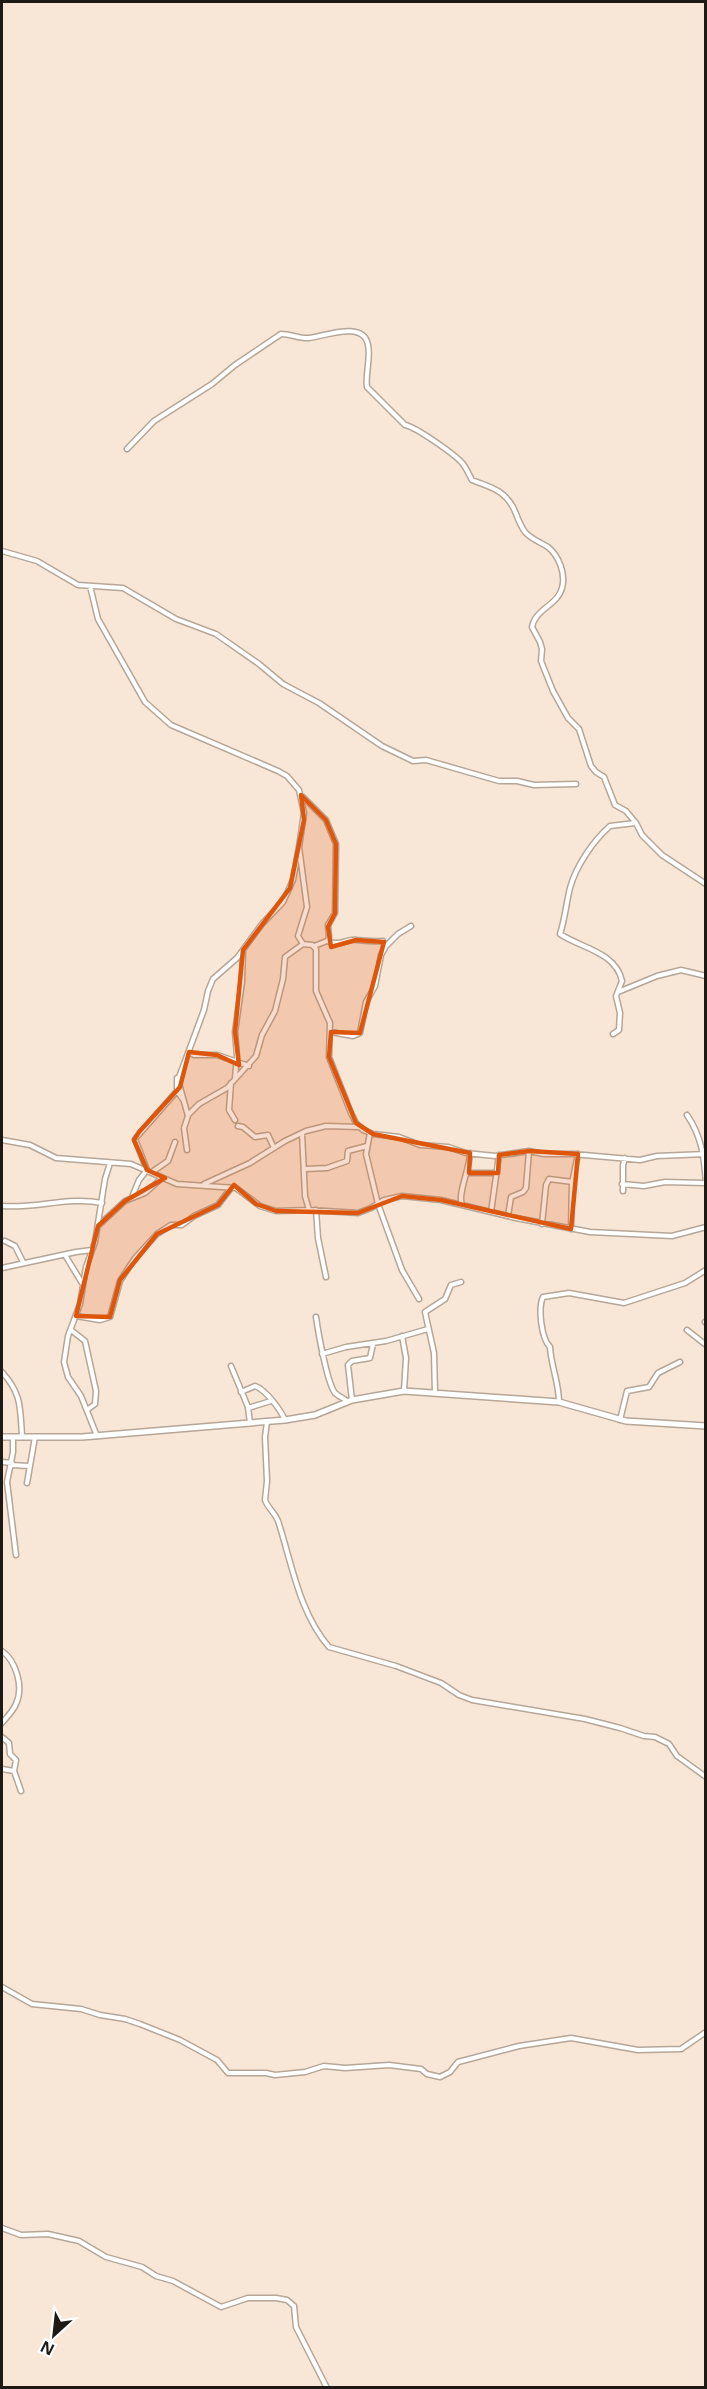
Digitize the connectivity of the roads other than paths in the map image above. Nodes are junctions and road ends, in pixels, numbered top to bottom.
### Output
1 (127, 449) dead end
2 (2, 551) edge
3 (90, 586) junction
4 (576, 784) dead end
5 (301, 795) junction
6 (636, 823) junction
7 (299, 847) junction
8 (705, 884) edge
9 (411, 926) dead end
10 (327, 941) junction
11 (303, 944) junction
12 (314, 946) junction
13 (385, 948) junction
14 (243, 950) junction
15 (705, 976) edge
16 (618, 992) junction
17 (331, 1032) junction
18 (613, 1034) dead end
19 (189, 1052) junction
20 (237, 1062) junction
21 (249, 1066) junction
22 (179, 1075) junction
23 (235, 1078) junction
24 (231, 1083) junction
25 (177, 1091) junction
26 (186, 1103) junction
27 (687, 1115) dead end
28 (188, 1116) junction
29 (235, 1120) dead end
30 (238, 1126) dead end
31 (359, 1127) junction
32 (370, 1133) junction
33 (300, 1134) junction
34 (2, 1140) edge
35 (175, 1142) dead end
36 (367, 1146) junction
37 (274, 1148) junction
38 (188, 1150) dead end
39 (529, 1151) junction
40 (470, 1153) junction
41 (578, 1154) junction
42 (499, 1155) junction
43 (705, 1155) edge
44 (625, 1158) junction
45 (110, 1163) junction
46 (305, 1169) junction
47 (147, 1170) junction
48 (152, 1173) junction
49 (467, 1173) junction
50 (497, 1173) junction
51 (162, 1178) junction
52 (573, 1182) junction
53 (705, 1183) edge
54 (203, 1184) junction
55 (622, 1184) junction
56 (232, 1187) junction
57 (623, 1191) dead end
58 (132, 1197) junction
59 (102, 1203) junction
60 (378, 1204) junction
61 (462, 1205) junction
62 (2, 1206) edge
63 (309, 1210) junction
64 (316, 1210) junction
65 (491, 1212) junction
66 (508, 1216) junction
67 (542, 1224) junction
68 (98, 1226) junction
69 (705, 1227) edge
70 (571, 1229) junction
71 (5, 1241) dead end
72 (92, 1250) junction
73 (65, 1255) junction
74 (23, 1262) junction
75 (2, 1268) edge
76 (705, 1270) edge
77 (326, 1277) dead end
78 (461, 1282) dead end
79 (83, 1284) junction
80 (419, 1299) dead end
81 (76, 1317) junction
82 (316, 1317) dead end
83 (428, 1329) junction
84 (71, 1330) junction
85 (687, 1330) dead end
86 (402, 1336) junction
87 (374, 1344) junction
88 (705, 1345) edge
89 (322, 1354) junction
90 (680, 1362) dead end
91 (231, 1366) dead end
92 (2, 1372) edge
93 (404, 1391) junction
94 (241, 1392) junction
95 (435, 1393) junction
96 (270, 1401) junction
97 (349, 1401) junction
98 (559, 1402) junction
99 (248, 1408) junction
100 (87, 1410) junction
101 (620, 1419) junction
102 (285, 1420) junction
103 (267, 1422) junction
104 (250, 1424) junction
105 (705, 1426) edge
106 (22, 1436) junction
107 (98, 1436) junction
108 (2, 1437) edge
109 (13, 1437) junction
110 (35, 1437) junction
111 (2, 1462) edge
112 (11, 1464) junction
113 (29, 1466) junction
114 (27, 1483) dead end
115 (16, 1555) dead end
116 (2, 1651) edge
117 (2, 1723) edge
118 (2, 1737) edge
119 (2, 1769) edge
120 (14, 1772) junction
121 (705, 1777) edge
122 (21, 1791) dead end
123 (2, 1987) edge
124 (705, 2032) edge
125 (2, 2228) edge
126 (327, 2388) edge

1 - 6 street
2 - 3 street
3 - 4 street
3 - 5 street
5 - 7 street
5 - 10 street
6 - 8 street
6 - 16 street
7 - 11 street
7 - 14 street
9 - 13 street
10 - 12 street
10 - 13 street
11 - 12 street
11 - 21 street
12 - 17 street
13 - 17 street
14 - 19 street
14 - 20 street
15 - 16 street
16 - 18 street
17 - 31 street
19 - 20 street
19 - 22 street
20 - 21 street
20 - 23 street
21 - 23 street
22 - 25 street
22 - 26 street
23 - 24 street
24 - 28 street
24 - 29 street
25 - 26 street
25 - 47 street
26 - 28 street
27 - 43 street
28 - 38 street
30 - 37 street
31 - 32 street
31 - 33 street
32 - 36 street
32 - 40 street
33 - 37 street
33 - 46 street
34 - 45 street
35 - 48 street
36 - 46 street
36 - 60 street
37 - 54 street
39 - 41 street
39 - 42 street
39 - 66 street
40 - 42 street
40 - 49 street
41 - 44 street
41 - 52 street
42 - 50 street
43 - 44 street
43 - 53 street
44 - 55 street
45 - 47 street
45 - 59 street
46 - 63 street
47 - 48 street
47 - 58 street
48 - 51 street
49 - 50 street
49 - 61 street
50 - 65 street
51 - 54 street
51 - 58 street
52 - 67 street
52 - 70 street
53 - 55 street
54 - 56 street
55 - 57 street
56 - 63 street
56 - 81 street
58 - 68 street
59 - 62 street
59 - 68 street
60 - 61 street
60 - 64 street
60 - 80 street
61 - 65 street
63 - 64 street
64 - 77 street
65 - 66 street
66 - 67 street
67 - 70 street
68 - 72 street
69 - 70 street
71 - 74 street
72 - 73 street
72 - 79 street
73 - 74 street
73 - 79 street
74 - 75 street
76 - 98 street
78 - 83 street
79 - 81 street
81 - 84 street
82 - 89 street
83 - 86 street
83 - 95 street
84 - 100 street
84 - 100 street
85 - 88 street
86 - 87 street
86 - 93 street
87 - 89 street
87 - 97 street
89 - 97 street
90 - 101 street
91 - 94 street
92 - 106 street
93 - 95 street
93 - 97 street
94 - 96 street
94 - 99 street
95 - 98 street
96 - 99 street
96 - 102 street
97 - 102 street
98 - 101 street
99 - 104 street
100 - 107 street
101 - 105 street
102 - 103 street
103 - 104 street
103 - 121 street
104 - 107 street
106 - 109 street
106 - 110 street
107 - 110 street
108 - 109 street
109 - 112 street
110 - 113 street
111 - 112 street
112 - 113 street
112 - 115 street
113 - 114 street
116 - 117 street
118 - 120 street
119 - 120 street
120 - 122 street
123 - 124 street
125 - 126 street

